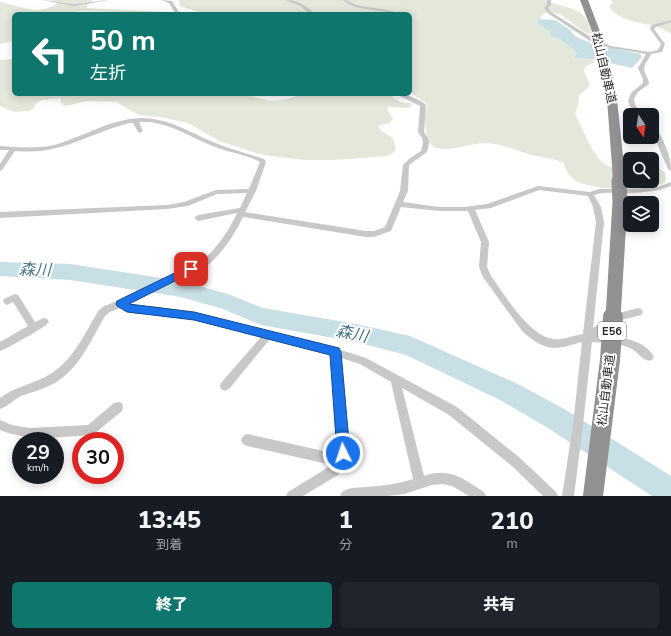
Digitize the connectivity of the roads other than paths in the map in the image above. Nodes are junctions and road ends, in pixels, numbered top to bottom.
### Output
1 (44, 0) edge
2 (107, 0) edge
3 (162, 0) edge
4 (288, 0) edge
5 (344, 0) edge
6 (549, 0) edge
7 (584, 0) edge
8 (177, 12) edge
9 (310, 12) edge
10 (391, 12) edge
11 (671, 21) edge
12 (649, 53) junction
13 (404, 96) edge
14 (635, 108) edge
15 (135, 121) junction
16 (102, 130) junction
17 (140, 131) dead end
18 (106, 138) dead end
19 (659, 139) edge
20 (0, 148) edge
21 (12, 149) junction
22 (0, 169) edge
23 (671, 169) edge
24 (671, 184) edge
25 (252, 191) junction
26 (590, 194) junction
27 (398, 204) junction
28 (471, 208) junction
29 (242, 212) junction
30 (0, 215) edge
31 (198, 218) dead end
32 (7, 301) dead end
33 (125, 301) junction
34 (638, 312) dead end
35 (44, 322) dead end
36 (34, 328) junction
37 (269, 334) junction
38 (588, 337) junction
39 (0, 347) edge
40 (336, 352) junction
41 (649, 357) dead end
42 (395, 379) junction
43 (226, 386) dead end
44 (0, 404) edge
45 (118, 407) dead end
46 (0, 424) edge
47 (248, 440) dead end
48 (342, 461) junction
49 (420, 483) junction
50 (292, 496) edge
51 (346, 496) edge
52 (480, 496) edge
53 (552, 496) edge
54 (568, 496) edge
55 (593, 496) edge

1 - 2 street
3 - 8 street
4 - 9 street
5 - 10 street
6 - 12 street
7 - 55 highway, 松山自動車道 / E56, bridge
11 - 12 street
12 - 14 street
13 - 27 street
15 - 16 street
15 - 17 street
15 - 25 street
16 - 18 street
16 - 21 street
19 - 23 street
20 - 21 street
21 - 22 street
24 - 26 street
25 - 29 street
25 - 30 street
26 - 28 street
26 - 38 street
27 - 28 street
27 - 29 street
28 - 38 street
29 - 31 street
29 - 33 street
32 - 36 street
33 - 37 street
33 - 44 street
34 - 38 street
35 - 36 street
36 - 39 street
37 - 40 street
37 - 43 street
38 - 41 street
38 - 54 street
40 - 42 street
40 - 48 street
42 - 49 street
42 - 53 street
45 - 46 street
47 - 48 street
48 - 50 street
49 - 51 street
49 - 52 street

